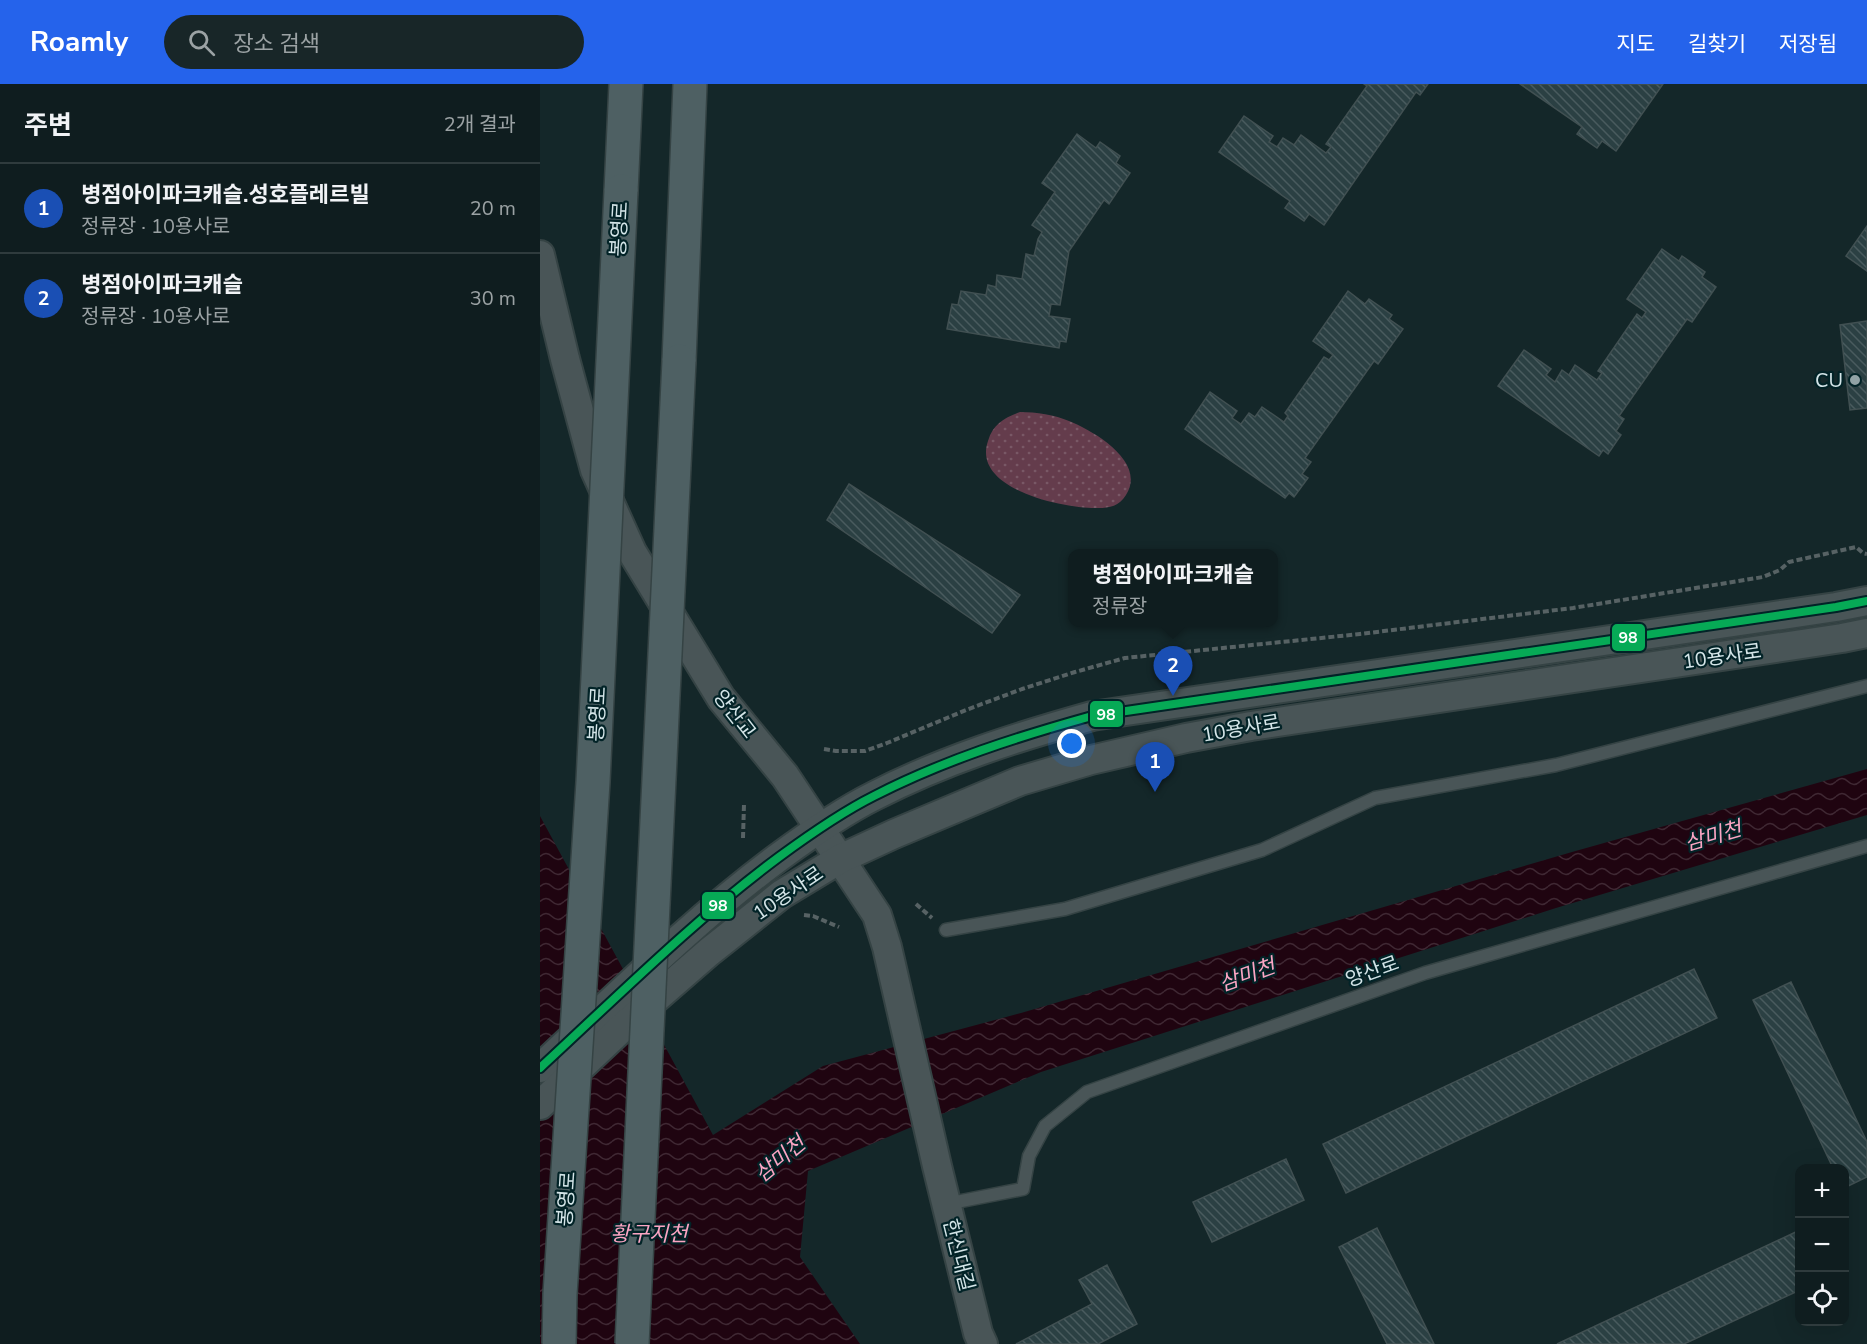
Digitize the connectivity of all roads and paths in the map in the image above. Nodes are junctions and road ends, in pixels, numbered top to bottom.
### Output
1 (626, 84) edge
2 (690, 84) edge
3 (540, 255) edge
4 (1867, 555) edge
5 (1867, 601) edge
6 (1867, 633) edge
7 (1867, 686) edge
8 (824, 749) dead end
9 (956, 759) junction
10 (973, 801) junction
11 (744, 804) dead end
12 (820, 827) junction
13 (743, 838) dead end
14 (1867, 846) edge
15 (840, 859) junction
16 (797, 915) dead end
17 (839, 927) dead end
18 (946, 930) dead end
19 (540, 1068) edge
20 (540, 1105) edge
21 (937, 1166) joint
22 (946, 1204) junction
23 (559, 1344) edge
24 (632, 1344) edge
25 (983, 1344) edge

1 - 23 highway, 봉영로, bridge
2 - 24 highway, bridge
3 - 12 street, 양산교
4 - 8 path
5 - 9 street, 10용사로
6 - 10 street, 10용사로
7 - 18 lane
9 - 10 street
9 - 12 street, 10용사로
10 - 15 street, 10용사로
11 - 13 path
12 - 15 street, 양산교
12 - 19 street, 10용사로, bridge
14 - 22 lane, 양산로
15 - 20 street, 10용사로, bridge
15 - 21 street, 양산교
16 - 17 path
21 - 22 street, 한신대길
22 - 25 street, 한신대길

